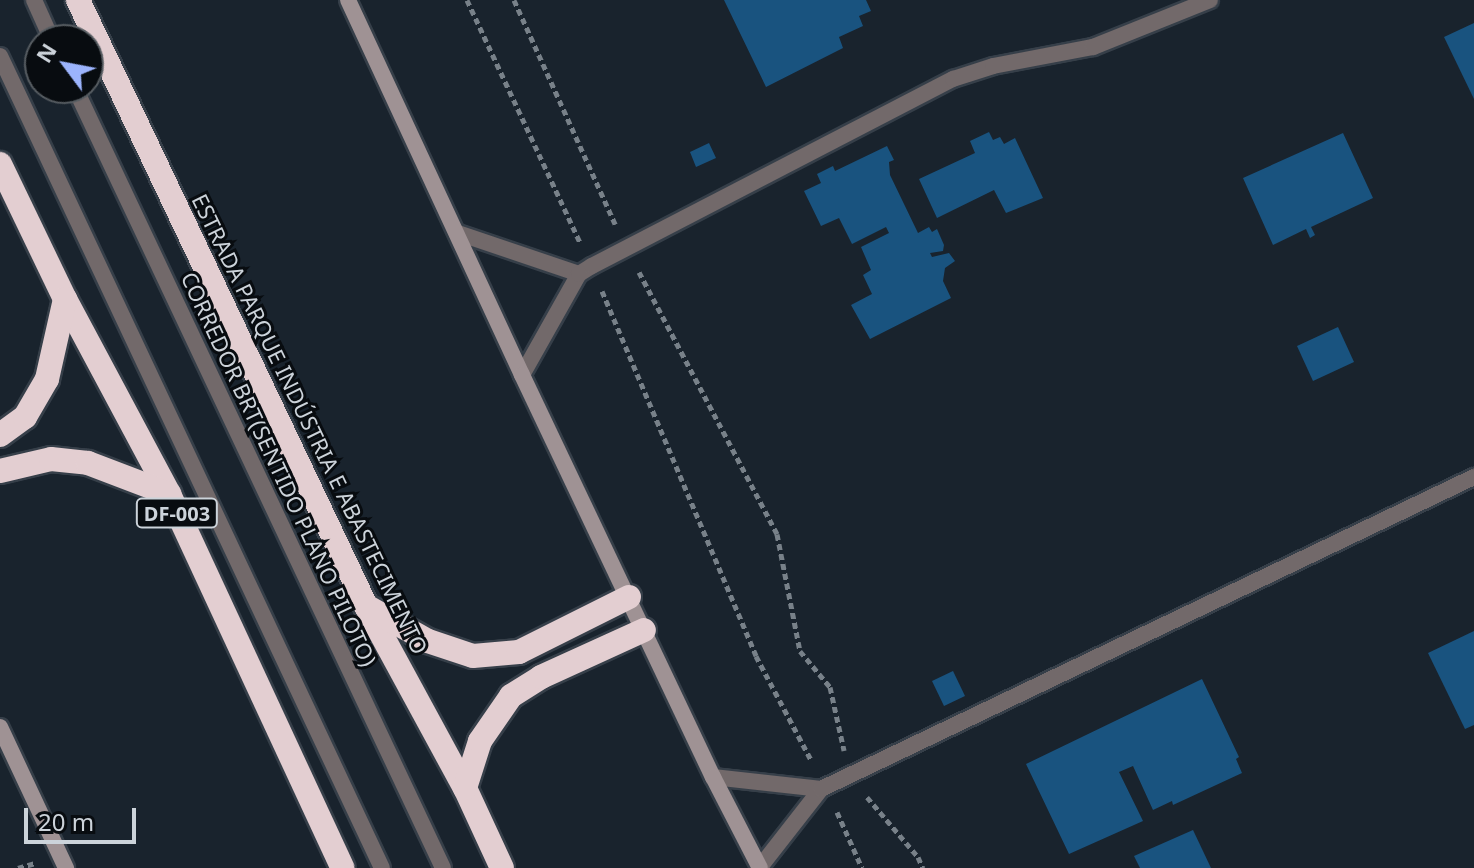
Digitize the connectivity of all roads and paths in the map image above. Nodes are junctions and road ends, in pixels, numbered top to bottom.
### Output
1 (34, 0) edge
2 (78, 0) edge
3 (348, 0) edge
4 (467, 0) edge
5 (514, 0) edge
6 (1210, 0) edge
7 (45, 24) edge
8 (0, 56) edge
9 (83, 104) edge
10 (0, 164) edge
11 (458, 233) junction
12 (626, 248) junction
13 (585, 270) junction
14 (65, 299) junction
15 (522, 375) junction
16 (0, 435) edge
17 (0, 471) edge
18 (1474, 477) edge
19 (169, 494) junction
20 (629, 597) junction
21 (366, 606) junction
22 (644, 630) junction
23 (0, 727) edge
24 (849, 776) junction
25 (713, 777) junction
26 (465, 788) junction
27 (823, 788) junction
28 (760, 867) edge
29 (66, 868) edge
30 (343, 868) edge
31 (382, 868) edge
32 (443, 868) edge
33 (502, 868) edge
34 (862, 868) edge
35 (923, 868) edge

1 - 7 street
2 - 21 highway, ESTRADA PARQUE INDÚSTRIA E ABASTECIMENTO
3 - 11 street
4 - 13 path
5 - 12 path
6 - 12 street
8 - 31 street
9 - 32 street, CORREDOR BRT(SENTIDO PLANO PILOTO)
10 - 14 highway, DF-003
11 - 13 street
11 - 15 street
12 - 13 street
12 - 24 path
13 - 15 street
13 - 27 path
14 - 16 highway
14 - 19 highway, DF-003
15 - 20 street
17 - 19 highway
18 - 24 street
19 - 30 highway, DF-003
20 - 21 highway
20 - 22 street
21 - 26 highway, ESTRADA PARQUE INDÚSTRIA E ABASTECIMENTO
22 - 25 street
22 - 26 highway
23 - 29 street
24 - 27 street
24 - 35 path
25 - 27 street
25 - 28 street
26 - 33 highway, ESTRADA PARQUE INDÚSTRIA E ABASTECIMENTO
27 - 28 street
27 - 34 path

